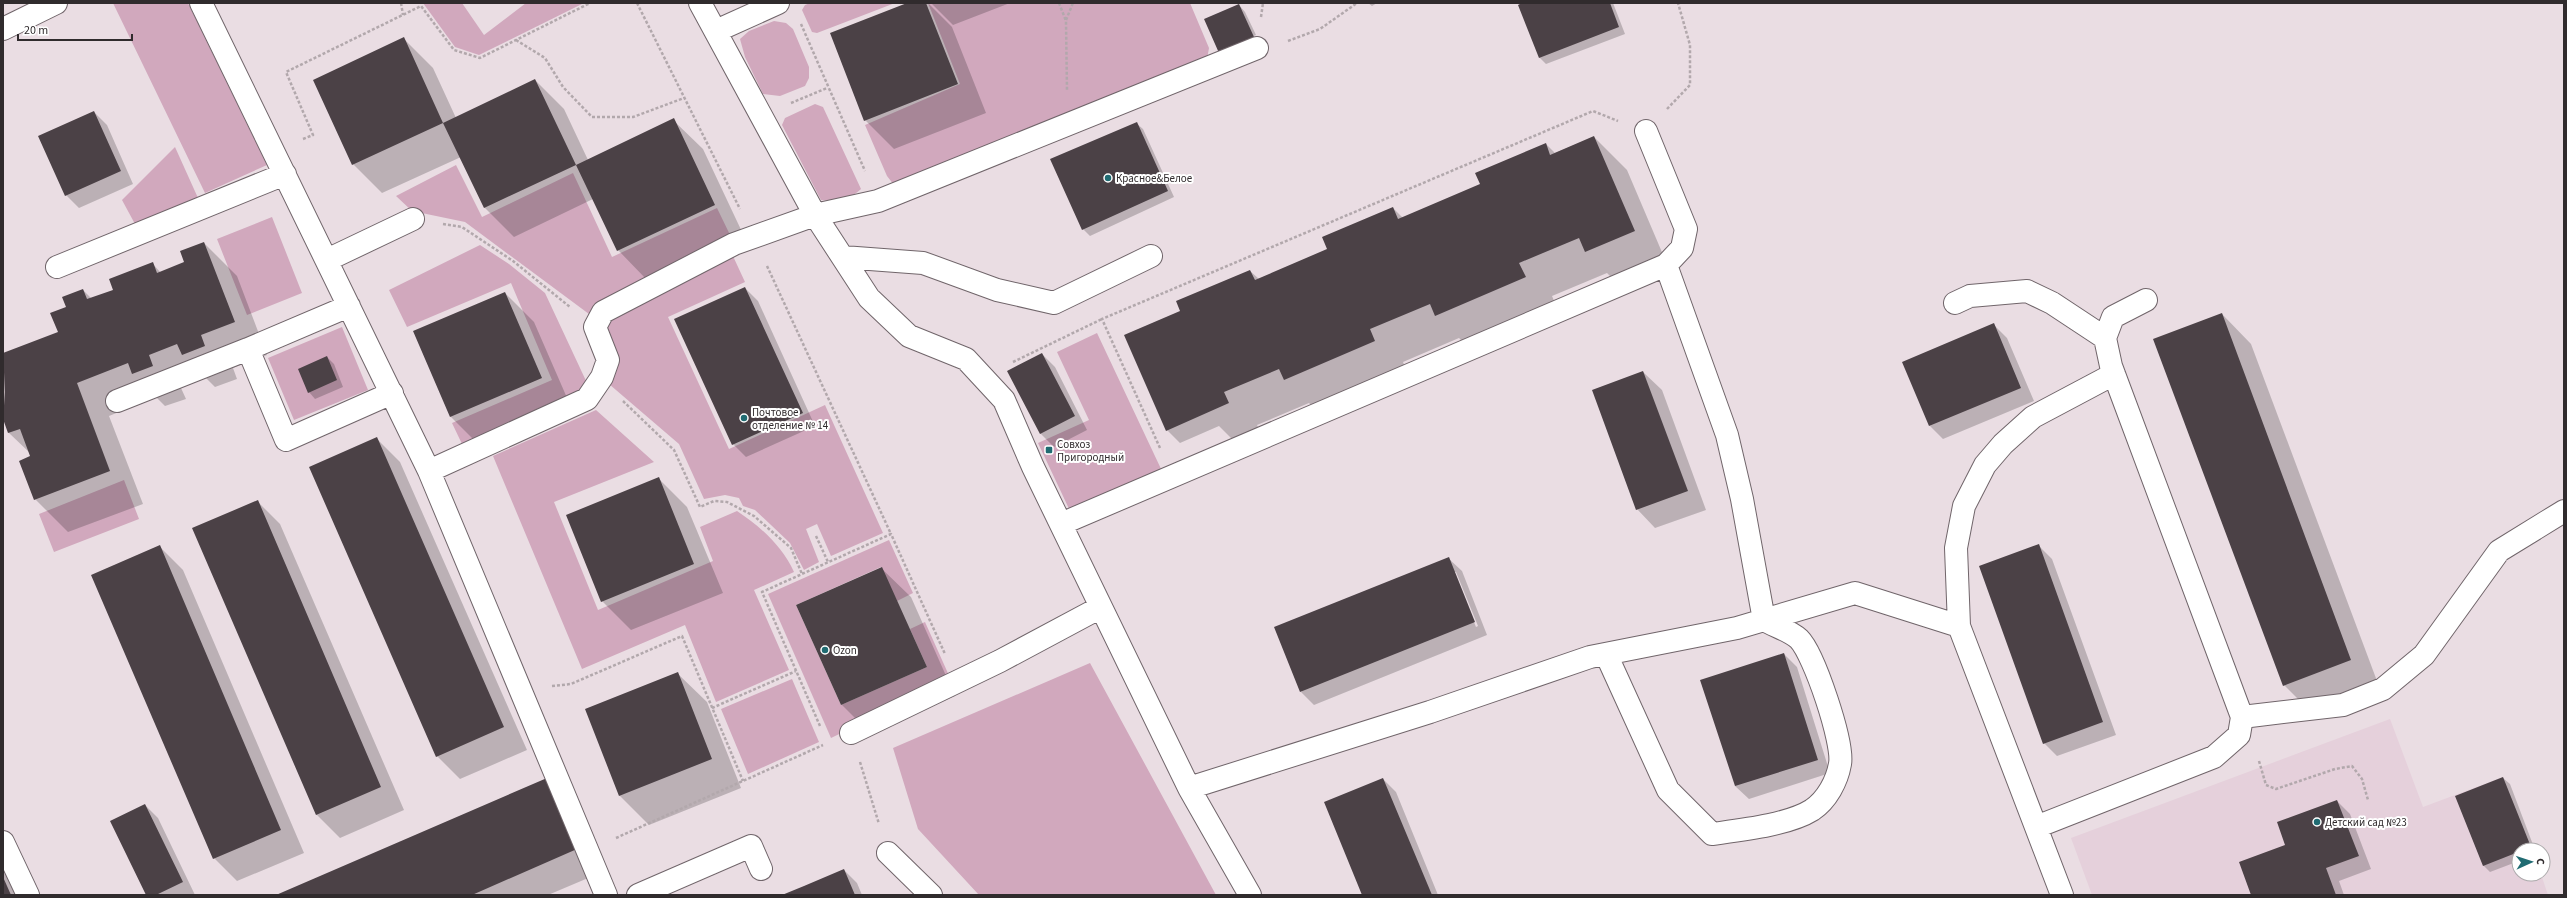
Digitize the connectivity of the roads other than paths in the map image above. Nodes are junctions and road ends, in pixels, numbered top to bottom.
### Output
1 (56, 3) edge
2 (201, 3) edge
3 (700, 3) edge
4 (778, 3) edge
5 (3, 29) edge
6 (716, 31) junction
7 (1257, 48) road end
8 (1646, 131) road end
9 (285, 174) junction
10 (815, 214) junction
11 (413, 219) road end
12 (1151, 256) dead end
13 (843, 257) junction
14 (327, 260) junction
15 (1666, 265) junction
16 (57, 267) dead end
17 (2146, 300) dead end
18 (1955, 303) dead end
19 (349, 306) junction
20 (2105, 338) junction
21 (248, 349) junction
22 (2114, 374) junction
23 (392, 393) junction
24 (117, 401) dead end
25 (429, 471) junction
26 (2564, 511) edge
27 (1061, 524) junction
28 (1102, 607) junction
29 (1764, 620) junction
30 (1959, 626) junction
31 (1606, 654) junction
32 (2242, 717) junction
33 (851, 733) road end
34 (1189, 788) junction
35 (2036, 827) junction
36 (3, 842) edge
37 (888, 853) road end
38 (762, 869) dead end
39 (28, 895) edge
40 (606, 895) edge
41 (638, 895) edge
42 (931, 895) edge
43 (1250, 895) edge
44 (2062, 895) edge

1 - 5 street
2 - 9 street
3 - 6 street
4 - 6 street
6 - 10 street
7 - 10 street
8 - 15 street
9 - 14 street
9 - 16 street
10 - 13 street
10 - 25 street
11 - 14 street
12 - 13 street
13 - 27 street
14 - 19 street
15 - 27 street
15 - 29 street
17 - 20 street
18 - 20 street
19 - 21 street
19 - 23 street
20 - 22 street
21 - 23 street
21 - 24 street
22 - 30 street
22 - 32 street
23 - 25 street
25 - 40 street
26 - 32 street
27 - 28 street
28 - 33 street
28 - 34 street
29 - 30 street
29 - 31 street
29 - 31 street
30 - 35 street
31 - 34 street
32 - 35 street
34 - 43 street
35 - 44 street
36 - 39 street
37 - 42 street
38 - 41 street

